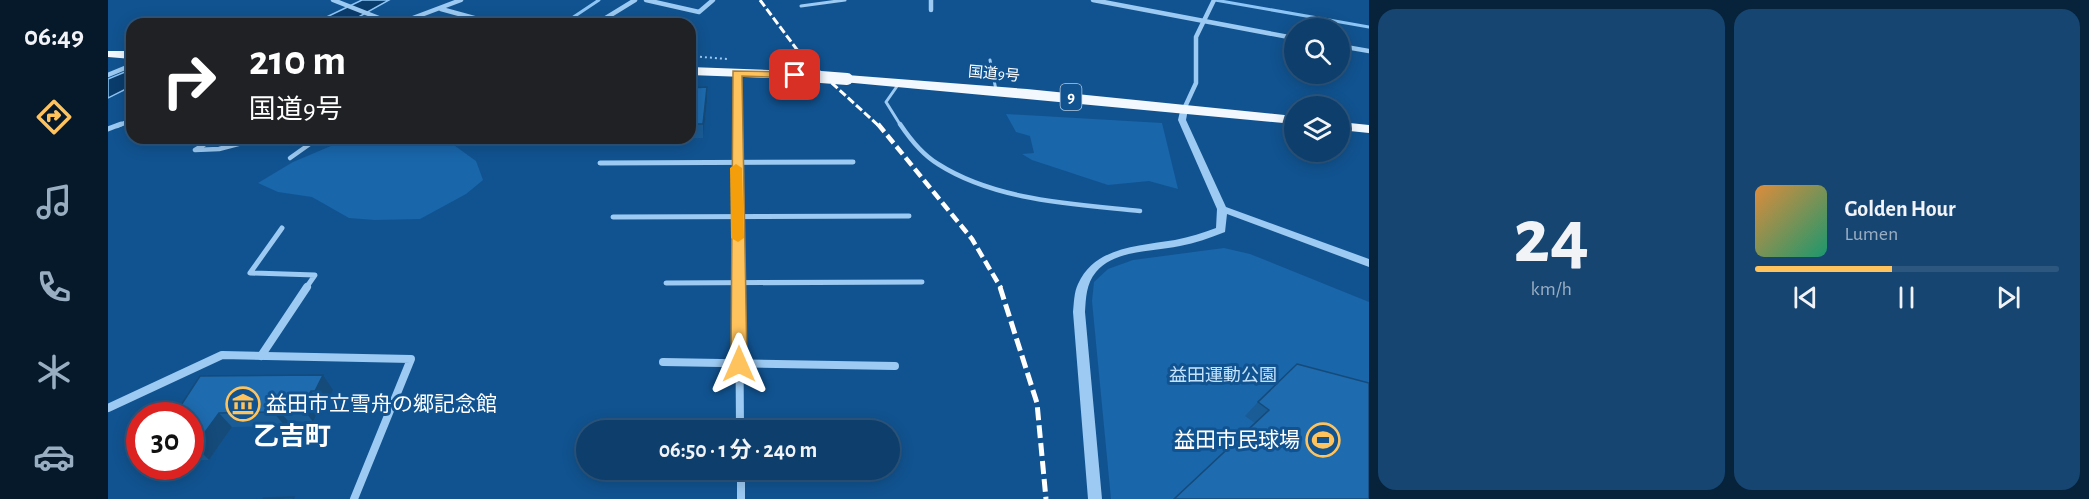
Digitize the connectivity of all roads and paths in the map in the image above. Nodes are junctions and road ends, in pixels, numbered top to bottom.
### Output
1 (333, 0) edge
2 (461, 0) edge
3 (635, 0) edge
4 (646, 0) edge
5 (713, 0) edge
6 (845, 0) edge
7 (931, 0) edge
8 (1093, 0) edge
9 (1214, 1) edge
10 (801, 6) dead end
11 (440, 8) junction
12 (931, 10) dead end
13 (382, 18) edge
14 (412, 18) edge
15 (475, 18) edge
16 (606, 18) edge
17 (1202, 22) junction
18 (1284, 36) edge
19 (1350, 48) edge
20 (1369, 51) edge
21 (108, 54) edge
22 (126, 55) edge
23 (990, 60) dead end
24 (126, 67) edge
25 (696, 71) edge
26 (737, 73) junction
27 (108, 75) edge
28 (900, 82) junction
29 (996, 90) junction
30 (1184, 109) junction
31 (1284, 119) edge
32 (126, 122) edge
33 (1350, 127) edge
34 (108, 129) edge
35 (1369, 129) edge
36 (205, 144) edge
37 (236, 144) edge
38 (310, 144) edge
39 (290, 158) dead end
40 (853, 162) dead end
41 (600, 163) dead end
42 (736, 163) junction
43 (1222, 209) junction
44 (1140, 211) dead end
45 (909, 216) dead end
46 (737, 217) junction
47 (613, 218) dead end
48 (282, 228) dead end
49 (1369, 263) edge
50 (922, 282) dead end
51 (666, 283) dead end
52 (738, 284) junction
53 (261, 356) junction
54 (663, 362) dead end
55 (739, 364) junction
56 (895, 366) dead end
57 (108, 408) edge
58 (740, 420) edge
59 (741, 480) edge
60 (354, 499) edge
61 (741, 499) edge
62 (1095, 499) edge

1 - 13 street
2 - 11 street
3 - 16 street
4 - 5 street
6 - 10 lane
7 - 12 street
8 - 17 street
9 - 17 street
11 - 14 street
11 - 15 street
17 - 18 street
17 - 30 street
19 - 20 street
21 - 22 highway
23 - 29 lane
24 - 27 street
25 - 26 highway, 国道9号 / 9
26 - 28 highway, 国道9号 / 9, bridge
26 - 42 street
28 - 29 highway, 国道9号 / 9
28 - 44 lane
29 - 30 highway, 国道9号 / 9
30 - 31 highway, 国道9号 / 9
30 - 43 street
32 - 34 street
33 - 35 highway
36 - 37 lane
38 - 39 lane
40 - 42 street
41 - 42 street
42 - 46 street
43 - 49 street
43 - 62 street
45 - 46 street
46 - 47 street
46 - 52 street
48 - 53 street
50 - 52 street
51 - 52 street
52 - 55 street
53 - 57 street
53 - 60 street
54 - 55 street
55 - 56 street
55 - 58 street
59 - 61 street

